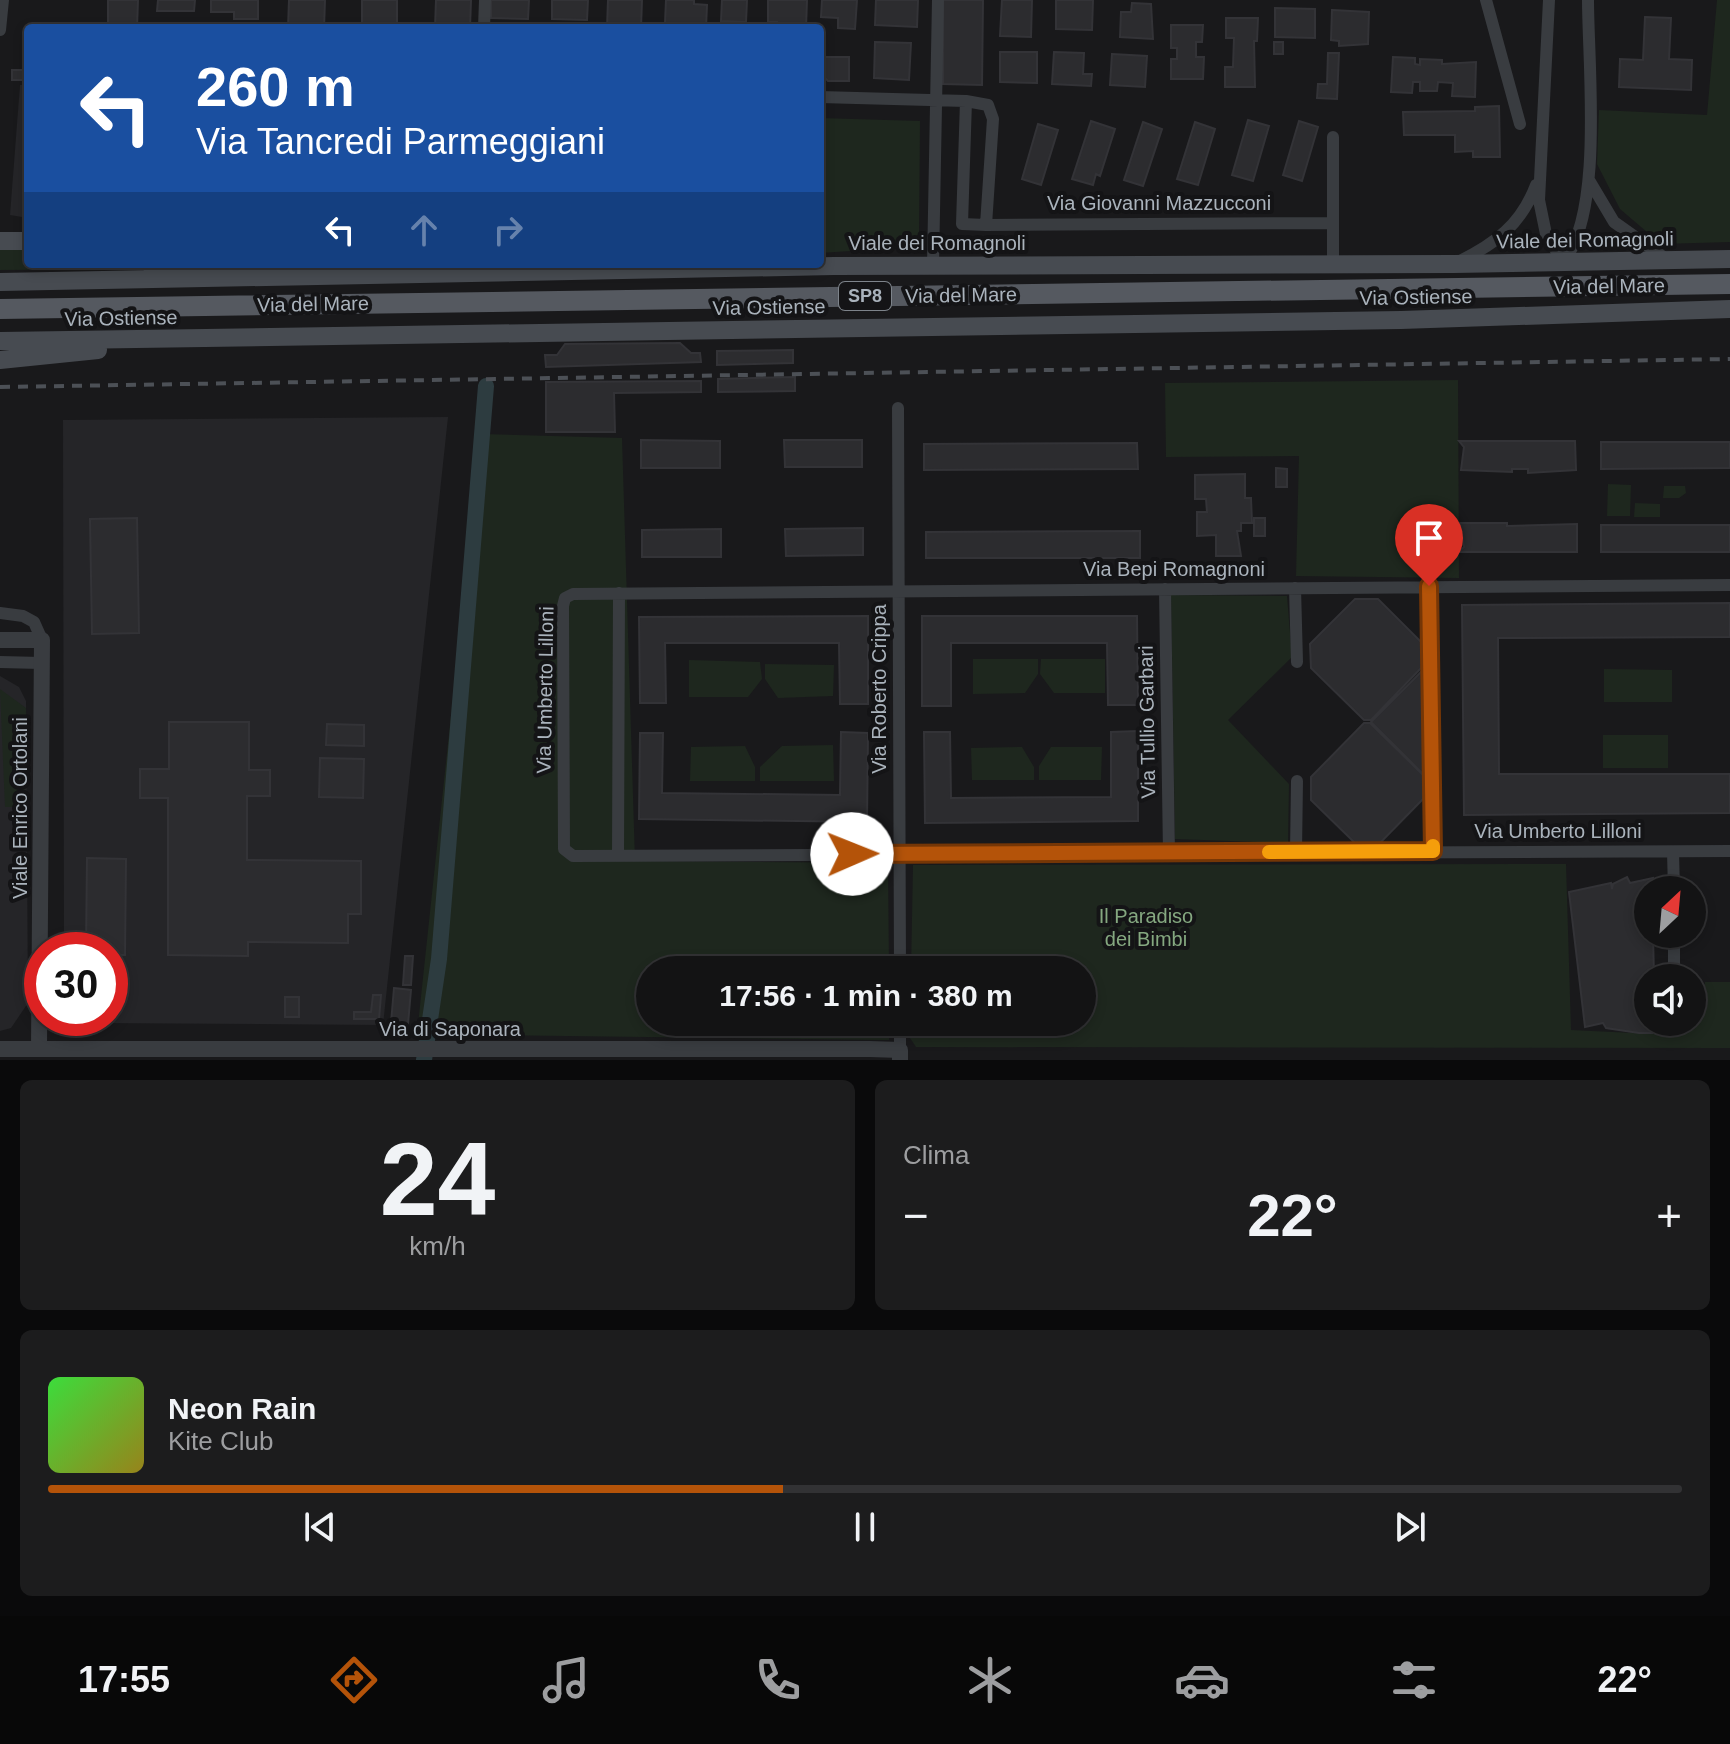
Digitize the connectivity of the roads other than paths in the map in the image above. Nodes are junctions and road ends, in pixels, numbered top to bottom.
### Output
1 (3, 0) edge
2 (485, 0) edge
3 (938, 0) edge
4 (1486, 0) edge
5 (1549, 0) edge
6 (1588, 0) edge
7 (484, 24) edge
8 (0, 30) edge
9 (824, 97) edge
10 (934, 100) junction
11 (966, 101) junction
12 (1520, 124) dead end
13 (1333, 137) dead end
14 (1539, 179) junction
15 (1589, 179) junction
16 (1333, 223) junction
17 (986, 225) junction
18 (0, 241) edge
19 (24, 241) edge
20 (1730, 259) edge
21 (1669, 260) junction
22 (1563, 262) junction
23 (1333, 264) junction
24 (1454, 264) junction
25 (933, 265) junction
26 (824, 266) edge
27 (166, 268) edge
28 (590, 268) edge
29 (475, 269) edge
30 (210, 279) junction
31 (0, 282) edge
32 (1730, 284) edge
33 (0, 309) edge
34 (1730, 309) edge
35 (184, 339) junction
36 (0, 341) edge
37 (0, 360) edge
38 (898, 408) dead end
39 (1730, 585) edge
40 (1429, 586) junction
41 (1295, 588) junction
42 (899, 589) junction
43 (1165, 589) junction
44 (619, 593) junction
45 (0, 613) edge
46 (0, 640) edge
47 (42, 640) junction
48 (0, 662) edge
49 (1297, 662) dead end
50 (41, 663) junction
51 (1297, 781) dead end
52 (1433, 851) junction
53 (1730, 851) edge
54 (1296, 852) junction
55 (1673, 852) junction
56 (900, 853) junction
57 (1169, 854) junction
58 (618, 856) junction
59 (1674, 876) edge
60 (900, 956) edge
61 (39, 1048) junction
62 (0, 1049) edge
63 (870, 1055) edge
64 (900, 1055) edge

1 - 8 street
2 - 7 street
3 - 10 street
4 - 12 street
5 - 14 street
6 - 15 street
9 - 10 street
10 - 11 street
10 - 25 street
11 - 17 street
11 - 17 street
13 - 16 street
14 - 22 street
14 - 24 street
15 - 21 street
15 - 22 street
16 - 17 street, Via Giovanni Mazzucconi
16 - 23 street
18 - 19 main road
20 - 21 main road, Viale dei Romagnoli
21 - 22 main road, Viale dei Romagnoli
22 - 24 main road, Viale dei Romagnoli
23 - 24 main road, Viale dei Romagnoli
23 - 25 main road, Viale dei Romagnoli
25 - 26 main road, Viale dei Romagnoli
27 - 30 main road
28 - 29 main road, Viale dei Romagnoli
29 - 30 main road, Viale dei Romagnoli
30 - 31 main road, Viale dei Romagnoli
32 - 33 main road, Via del Mare / SP8
34 - 35 main road, Via Ostiense
35 - 36 main road, Via Ostiense
35 - 37 main road
38 - 42 street, Via Roberto Crippa
39 - 40 street, Via Bepi Romagnoni
40 - 41 street, Via Bepi Romagnoni
40 - 52 street
41 - 43 street, Via Bepi Romagnoni
41 - 49 street
42 - 43 street, Via Bepi Romagnoni
42 - 44 street, Via Bepi Romagnoni
42 - 56 street, Via Roberto Crippa
43 - 57 street, Via Tullio Garbari
44 - 58 street
44 - 58 street, Via Umberto Lilloni
45 - 47 street
46 - 47 street
47 - 50 street, Viale Enrico Ortolani
48 - 50 street
50 - 61 street, Viale Enrico Ortolani
51 - 54 street
52 - 54 street, Via Umberto Lilloni
52 - 55 street, Via Umberto Lilloni
53 - 55 street, Via Umberto Lilloni
54 - 57 street, Via Umberto Lilloni
55 - 59 street
56 - 57 street, Via Umberto Lilloni
56 - 58 street, Via Umberto Lilloni
56 - 60 street, Via Roberto Crippa
61 - 62 street, Via di Saponara
61 - 63 street, Via di Saponara
63 - 64 street, Via di Saponara

